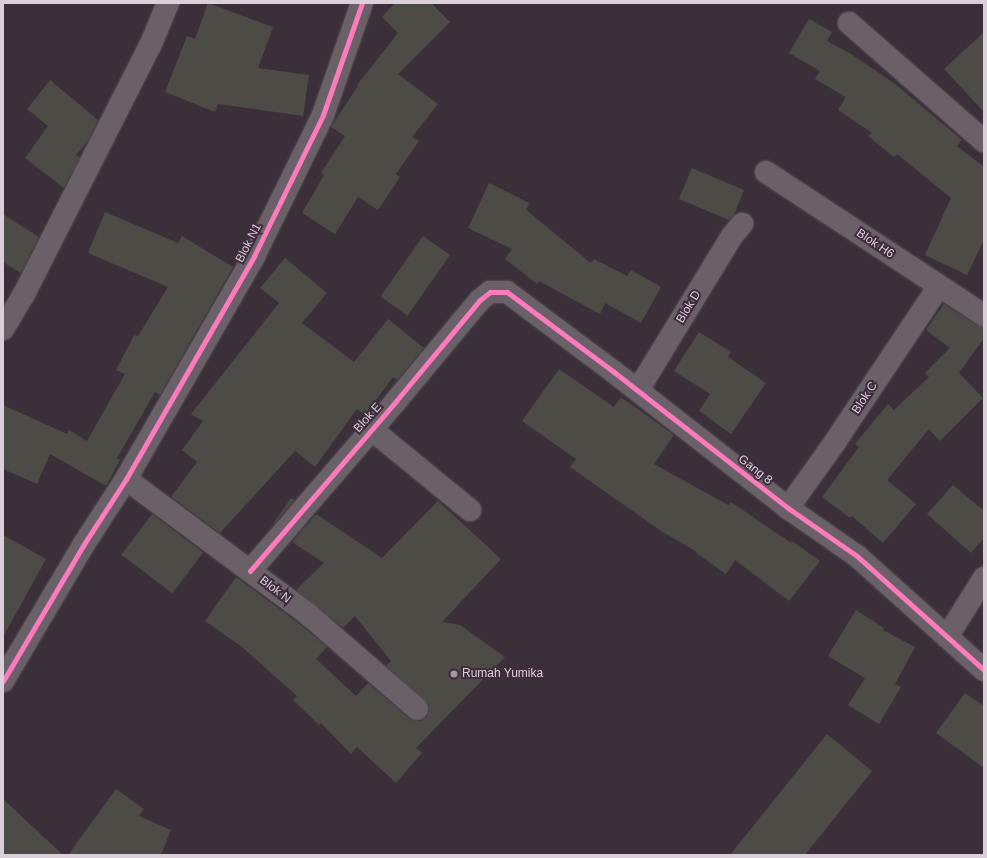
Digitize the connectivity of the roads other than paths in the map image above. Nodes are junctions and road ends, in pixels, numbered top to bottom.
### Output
1 (168, 3) edge
2 (362, 3) edge
3 (848, 23) dead end
4 (984, 141) edge
5 (766, 172) dead end
6 (742, 224) dead end
7 (939, 286) junction
8 (507, 292) joint
9 (984, 315) edge
10 (3, 329) edge
11 (638, 390) junction
12 (371, 428) junction
13 (126, 479) junction
14 (788, 508) junction
15 (470, 510) dead end
16 (250, 571) junction
17 (984, 578) edge
18 (947, 637) junction
19 (984, 670) edge
20 (3, 681) edge
21 (417, 709) dead end

1 - 10 street
2 - 13 street, Blok N1
3 - 4 street
5 - 7 street, Blok H6
6 - 11 street, Blok D
7 - 9 street, Blok H6
7 - 14 street, Blok C
8 - 11 street, Gang 8
8 - 12 street, Blok E
11 - 14 street, Gang 8
12 - 15 street
12 - 16 street, Blok E
13 - 16 street, Blok N
13 - 20 street, Blok N1
14 - 18 street, Gang 8
16 - 21 street, Blok N
17 - 18 street
18 - 19 street, Gang 8

